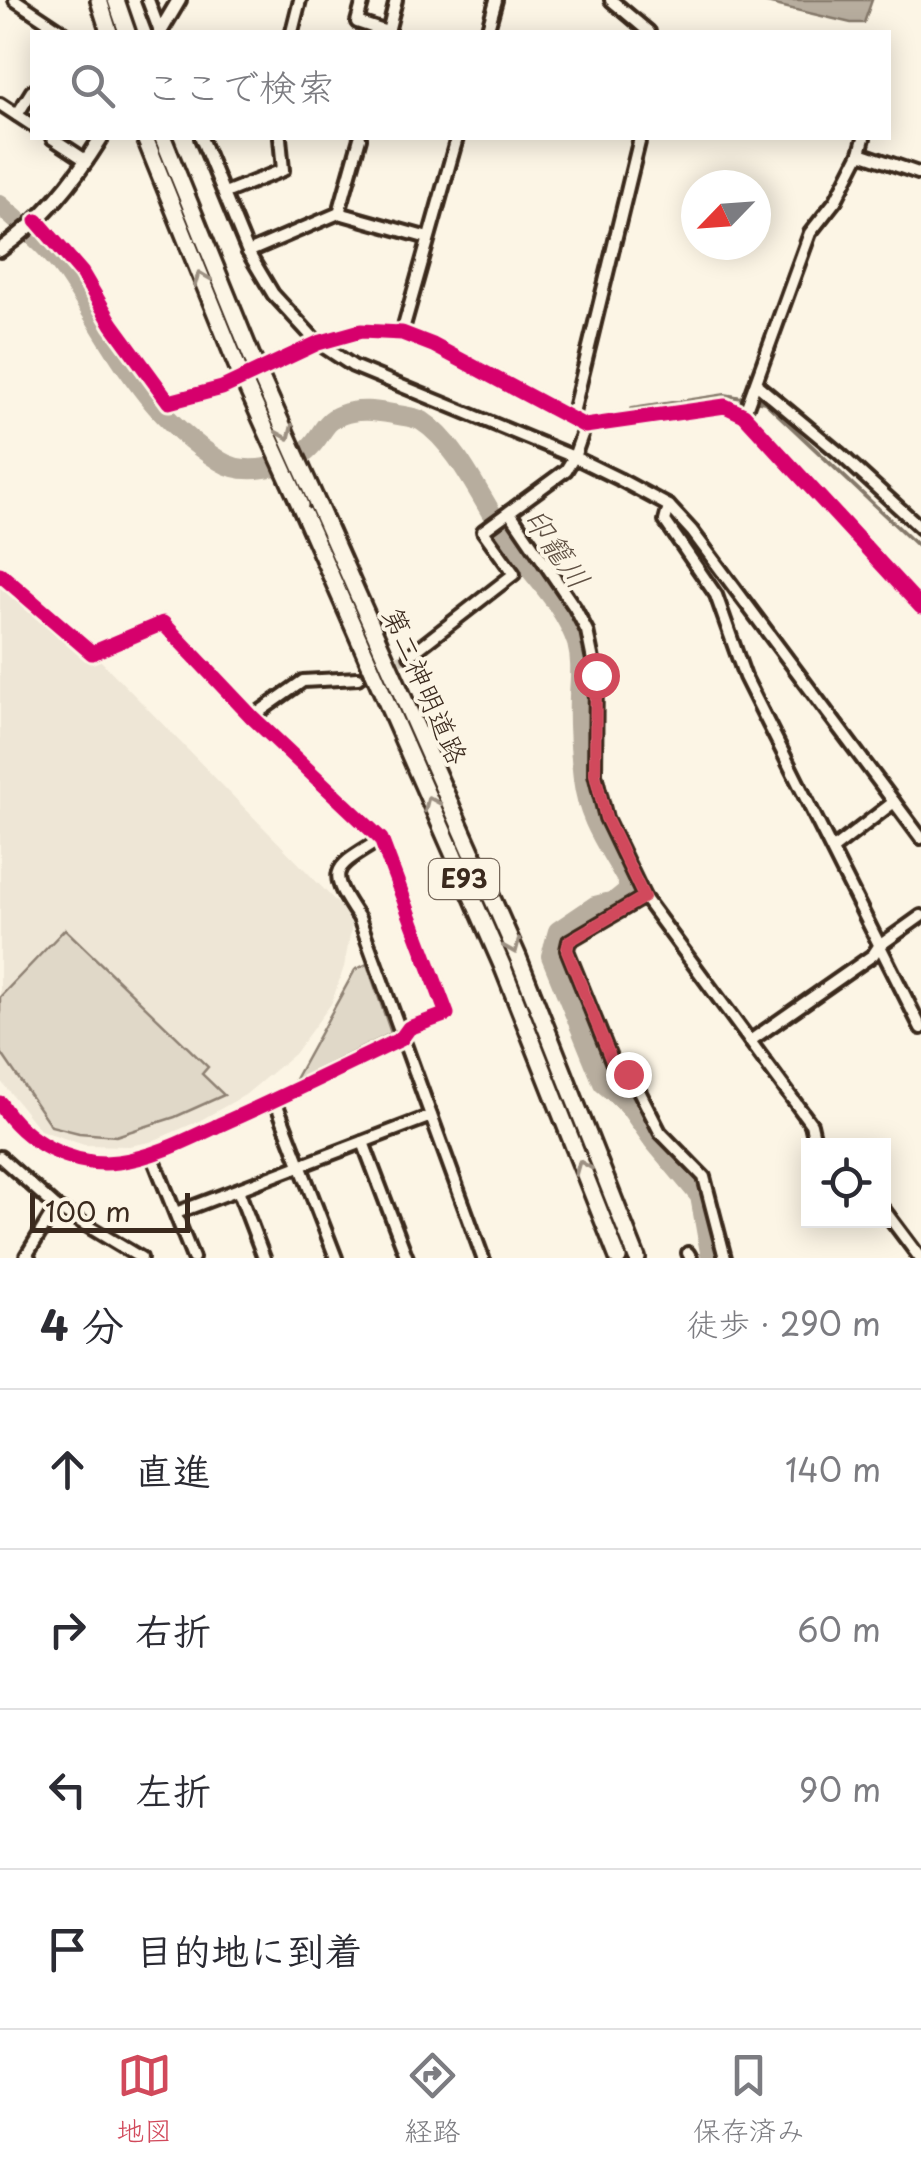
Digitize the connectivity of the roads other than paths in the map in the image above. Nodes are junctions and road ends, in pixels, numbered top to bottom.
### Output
1 (14, 0) edge
2 (99, 0) edge
3 (116, 0) edge
4 (148, 0) edge
5 (178, 0) edge
6 (300, 0) edge
7 (362, 0) edge
8 (396, 0) edge
9 (496, 0) edge
10 (611, 0) edge
11 (59, 30) edge
12 (108, 30) edge
13 (126, 30) edge
14 (159, 30) edge
15 (161, 30) edge
16 (292, 30) edge
17 (381, 30) edge
18 (388, 30) edge
19 (488, 30) edge
20 (647, 30) edge
21 (30, 94) edge
22 (0, 104) edge
23 (17, 115) junction
24 (30, 124) edge
25 (55, 140) edge
26 (100, 140) edge
27 (146, 140) edge
28 (164, 140) edge
29 (202, 140) edge
30 (280, 140) edge
31 (359, 140) edge
32 (456, 140) edge
33 (640, 140) edge
34 (863, 140) edge
35 (860, 153) junction
36 (87, 160) junction
37 (921, 174) edge
38 (225, 193) junction
39 (339, 214) junction
40 (30, 227) junction
41 (428, 238) junction
42 (0, 250) edge
43 (248, 252) junction
44 (402, 334) junction
45 (318, 343) junction
46 (246, 364) junction
47 (756, 384) junction
48 (744, 415) junction
49 (572, 417) junction
50 (584, 426) junction
51 (574, 457) junction
52 (669, 506) junction
53 (511, 514) junction
54 (921, 528) edge
55 (0, 574) edge
56 (921, 607) edge
57 (410, 656) tunnel mouth
58 (358, 678) tunnel mouth
59 (252, 718) junction
60 (894, 802) junction
61 (921, 838) edge
62 (381, 839) junction
63 (832, 849) junction
64 (644, 897) junction
65 (921, 916) edge
66 (879, 946) junction
67 (921, 1028) edge
68 (401, 1039) junction
69 (750, 1040) junction
70 (275, 1100) junction
71 (0, 1104) edge
72 (431, 1116) junction
73 (10, 1121) junction
74 (0, 1132) edge
75 (814, 1138) edge
76 (363, 1142) junction
77 (152, 1155) junction
78 (0, 1158) edge
79 (302, 1166) junction
80 (238, 1190) junction
81 (56, 1206) junction
82 (176, 1213) junction
83 (891, 1219) edge
84 (29, 1258) edge
85 (141, 1258) edge
86 (193, 1258) edge
87 (264, 1258) edge
88 (336, 1258) edge
89 (406, 1258) edge
90 (483, 1258) edge
91 (618, 1258) edge
92 (637, 1258) edge
93 (725, 1258) edge
94 (920, 1258) edge

1 - 11 street
2 - 12 highway
3 - 13 highway
4 - 14 street
5 - 15 main road
6 - 16 street
7 - 17 street
8 - 18 street
9 - 19 street
10 - 20 street
21 - 23 street
22 - 23 street
23 - 24 street
25 - 36 street
26 - 36 main road
46 -> 27 highway, 第二神明道路 / E93
28 - 46 highway, 第二神明道路 / E93
29 - 38 street
30 - 38 street
31 - 39 street
32 - 41 street
33 - 49 street
34 - 35 street
35 - 37 street
35 - 47 street
36 - 40 main road
38 - 43 street
39 - 41 street
39 - 43 street
40 - 42 main road
40 - 45 street
41 - 44 street
43 - 45 street
44 - 45 street
44 - 49 street
45 - 51 street
91 -> 46 highway, 第二神明道路 / E93, bridge
46 -> 92 highway, 第二神明道路 / E93, bridge
47 - 48 street
47 - 54 street
48 - 50 street
48 - 56 street
49 - 50 street
50 - 51 street
51 - 52 street
51 - 53 street
52 - 60 street
52 - 63 street
53 - 57 street
53 - 64 street
55 - 59 street
58 - 59 street
59 - 62 street
60 - 61 street
60 - 63 street
62 - 68 street
62 - 68 street
63 - 66 street
64 - 69 street
64 - 93 street
65 - 66 street
66 - 67 street
66 - 69 street
68 - 70 street
68 - 72 street
69 - 75 street
70 - 77 street
70 - 79 street
71 - 73 street
72 - 76 street
72 - 90 street
73 - 74 street
73 - 77 street
76 - 79 street
76 - 89 street
77 - 82 street
78 - 81 street
79 - 80 street
79 - 88 street
80 - 82 street
80 - 87 street
81 - 84 street
81 - 85 street
82 - 86 street
83 - 94 street

